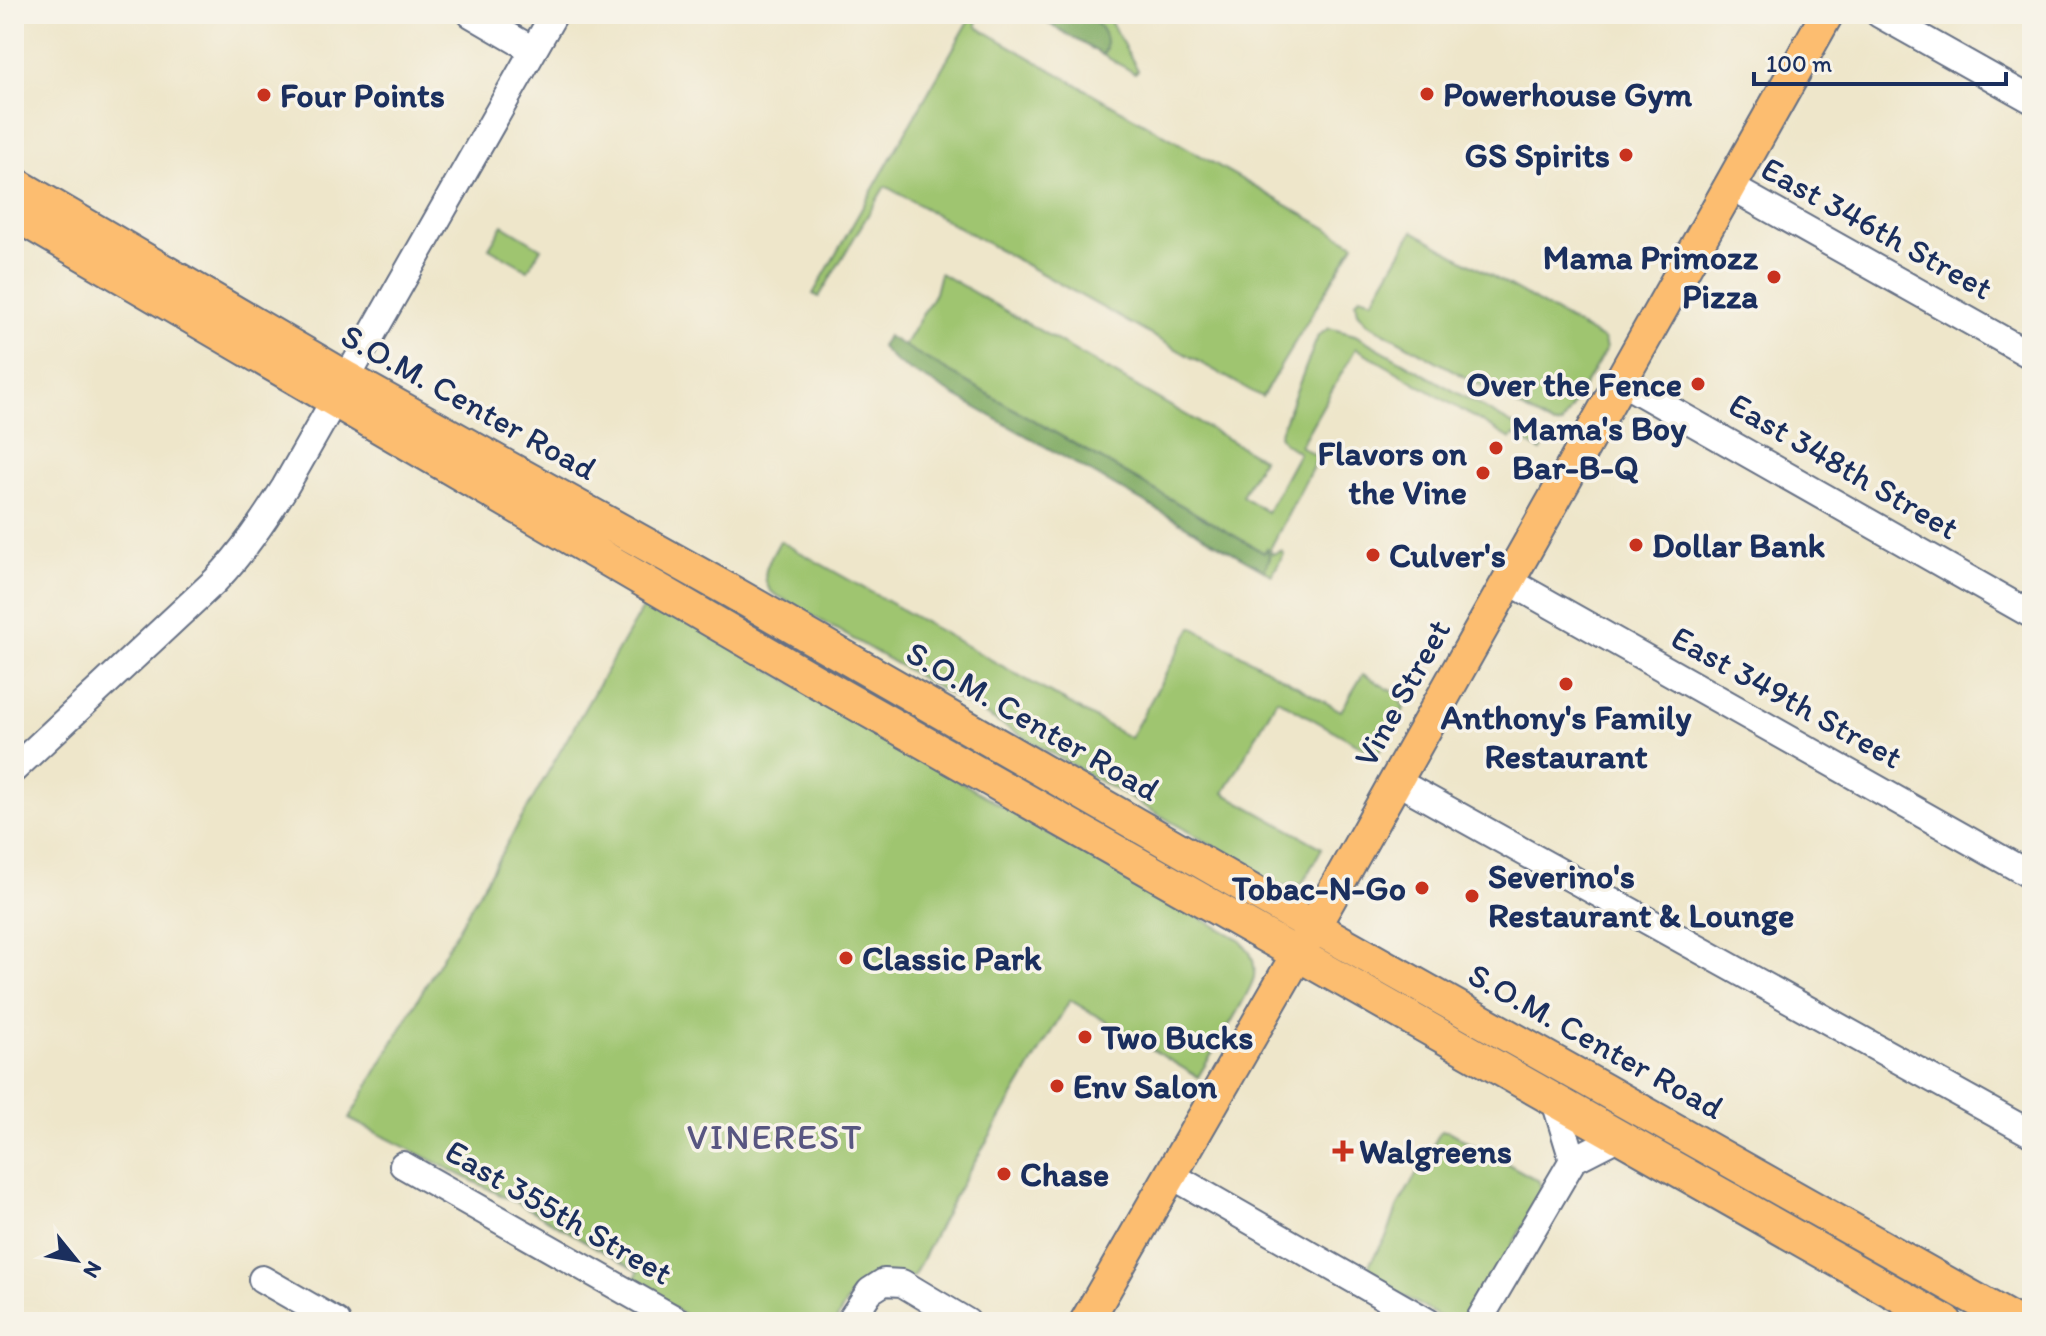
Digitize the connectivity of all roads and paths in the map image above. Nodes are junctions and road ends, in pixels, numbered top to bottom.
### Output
1 (471, 14) edge
2 (554, 14) edge
3 (1827, 14) edge
4 (1879, 14) edge
5 (533, 50) junction
6 (2032, 100) edge
7 (14, 183) edge
8 (1729, 186) junction
9 (14, 214) edge
10 (2032, 356) edge
11 (1620, 381) junction
12 (340, 388) junction
13 (1507, 580) junction
14 (2032, 615) edge
15 (14, 769) edge
16 (1396, 781) junction
17 (2032, 876) edge
18 (1314, 926) junction
19 (1298, 955) junction
20 (1555, 1101) junction
21 (2032, 1134) edge
22 (1618, 1137) junction
23 (1573, 1160) junction
24 (403, 1165) dead end
25 (1171, 1175) junction
26 (262, 1279) dead end
27 (337, 1322) edge
28 (680, 1322) edge
29 (849, 1322) edge
30 (967, 1322) edge
31 (1086, 1322) edge
32 (1428, 1322) edge
33 (1478, 1322) edge
34 (1946, 1322) edge
35 (2016, 1322) edge

1 - 5 street
2 - 5 street
3 - 8 main road, Vine Street
4 - 6 street
5 - 12 street
7 - 12 main road, S.O.M. Center Road
8 - 10 street, East 346th Street
8 - 11 main road, Vine Street
9 - 12 main road, S.O.M. Center Road
11 - 13 main road, Vine Street
11 - 14 street, East 348th Street
12 - 15 street
12 - 18 main road, S.O.M. Center Road
12 - 19 main road, S.O.M. Center Road
13 - 16 main road, Vine Street
13 - 17 street, East 349th Street
16 - 18 main road, Vine Street
16 - 21 street
18 - 19 main road, Vine Street
18 - 35 main road, S.O.M. Center Road
19 - 20 main road, S.O.M. Center Road
19 - 25 main road, Vine Street
20 - 22 main road, S.O.M. Center Road
20 - 23 street
22 - 23 street
22 - 34 main road, S.O.M. Center Road
23 - 33 street
24 - 28 street, East 355th Street
25 - 31 main road, Vine Street
25 - 32 street
26 - 27 street
29 - 30 street

